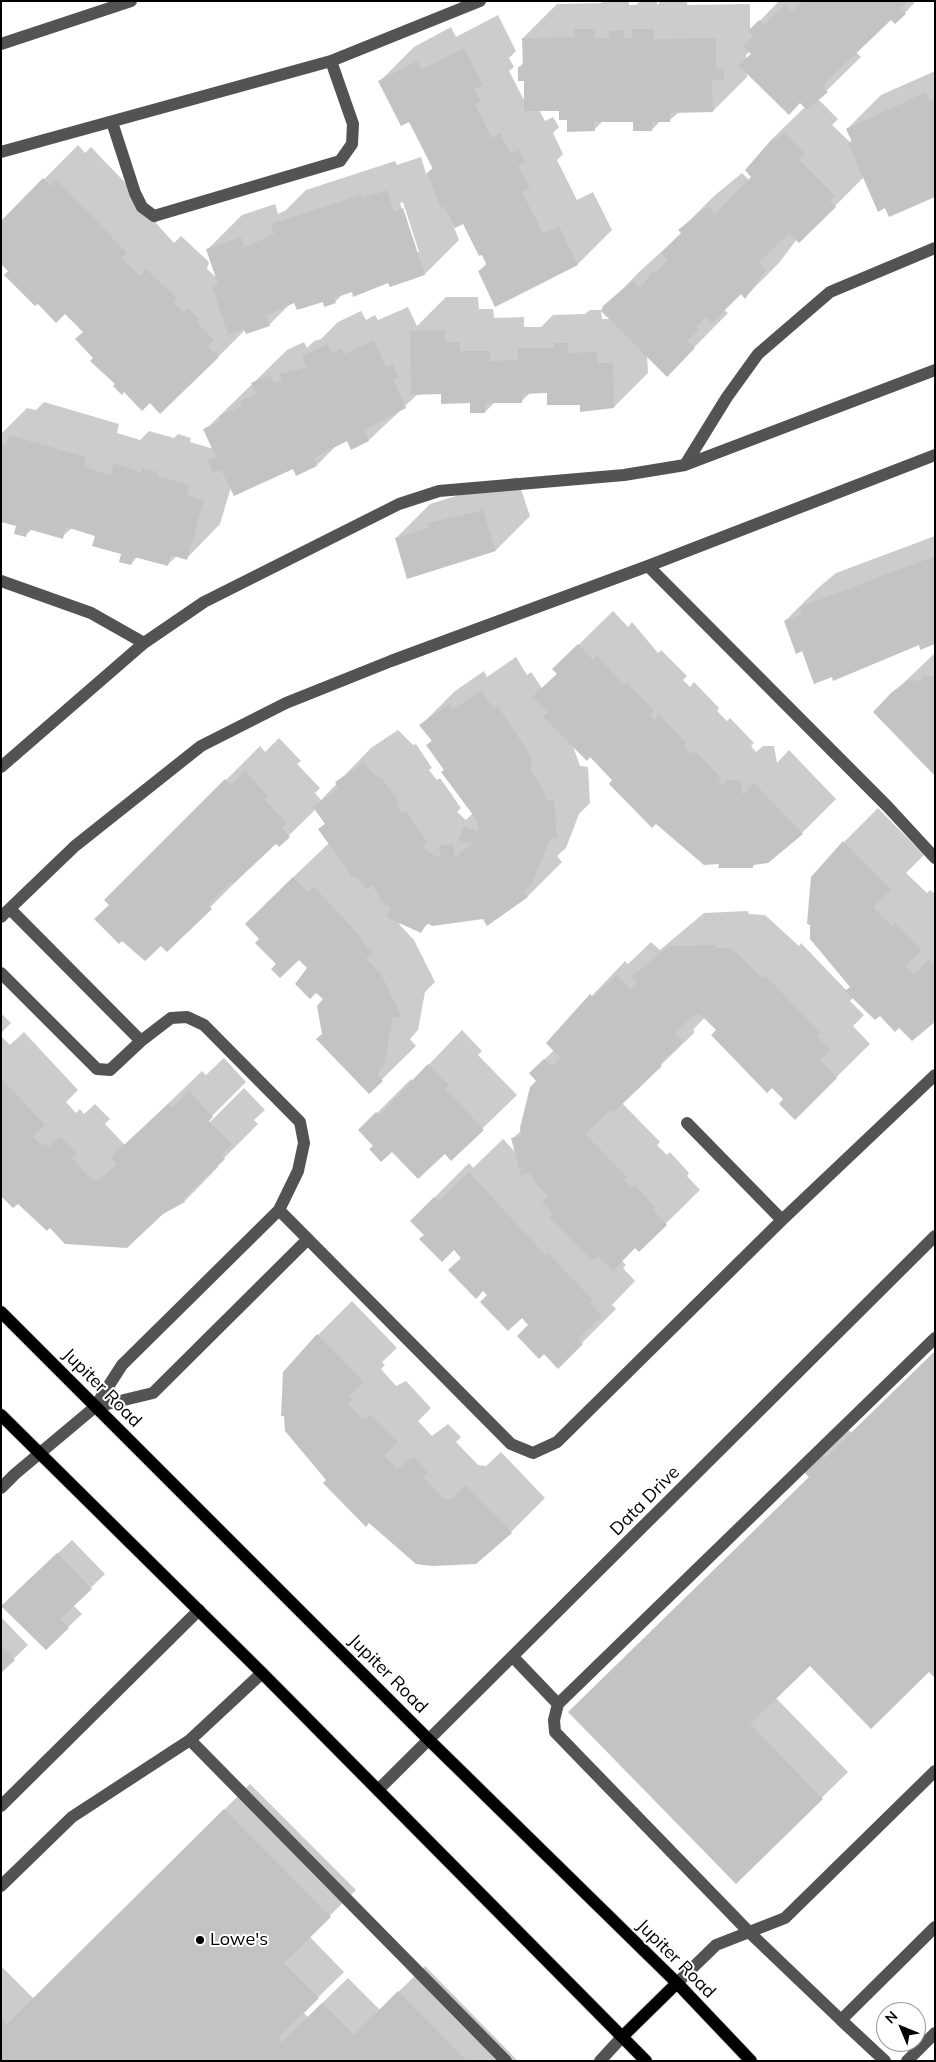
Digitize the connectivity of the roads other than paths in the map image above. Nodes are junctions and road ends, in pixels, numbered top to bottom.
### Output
1 (131, 1) edge
2 (480, 1) edge
3 (1, 44) edge
4 (331, 61) junction
5 (112, 122) junction
6 (1, 152) edge
7 (935, 248) edge
8 (935, 370) edge
9 (935, 455) edge
10 (685, 465) junction
11 (648, 566) junction
12 (1, 581) edge
13 (144, 643) junction
14 (1, 767) edge
15 (935, 858) edge
16 (6, 913) edge
17 (1, 973) edge
18 (141, 1041) junction
19 (935, 1075) edge
20 (687, 1123) dead end
21 (279, 1210) junction
22 (782, 1220) junction
23 (935, 1236) edge
24 (308, 1239) junction
25 (1, 1312) edge
26 (935, 1338) edge
27 (96, 1407) junction
28 (1, 1415) edge
29 (40, 1454) junction
30 (1, 1488) edge
31 (199, 1610) junction
32 (513, 1657) junction
33 (262, 1673) junction
34 (558, 1704) junction
35 (190, 1740) junction
36 (429, 1740) junction
37 (935, 1770) edge
38 (378, 1790) junction
39 (1, 1806) edge
40 (1, 1886) edge
41 (935, 1927) edge
42 (750, 1933) junction
43 (677, 1984) junction
44 (841, 2020) junction
45 (935, 2033) edge
46 (622, 2037) junction
47 (506, 2061) edge
48 (600, 2061) edge
49 (646, 2061) edge
50 (752, 2061) edge
51 (885, 2061) edge
52 (907, 2061) edge

1 - 3 street
2 - 4 street
4 - 5 street
4 - 5 street
5 - 6 street
7 - 10 street
8 - 10 street
9 - 11 street
10 - 13 street
11 - 15 street
11 - 16 street
12 - 13 street
13 - 14 street
16 - 18 street
17 - 18 street
18 - 21 street
19 - 22 street
20 - 22 street
21 - 24 street
21 - 27 street
22 - 24 street
23 - 32 street, Data Drive
24 - 27 street
25 - 27 main road, Jupiter Road
26 - 34 street
27 - 29 street
27 - 36 main road, Jupiter Road
28 - 29 main road
29 - 30 street
29 - 31 main road
31 - 33 main road
31 - 39 street
32 - 34 street
32 - 36 street, Data Drive
33 - 35 street
33 - 38 main road
34 - 42 street
35 - 40 street
35 - 47 street
36 - 38 street, Data Drive
36 - 43 main road, Jupiter Road
37 - 42 street
38 - 46 main road
41 - 44 street
42 - 43 street
42 - 44 street
43 - 46 main road
43 - 50 main road, Jupiter Road
44 - 51 street
45 - 52 street
46 - 48 street
46 - 49 main road

